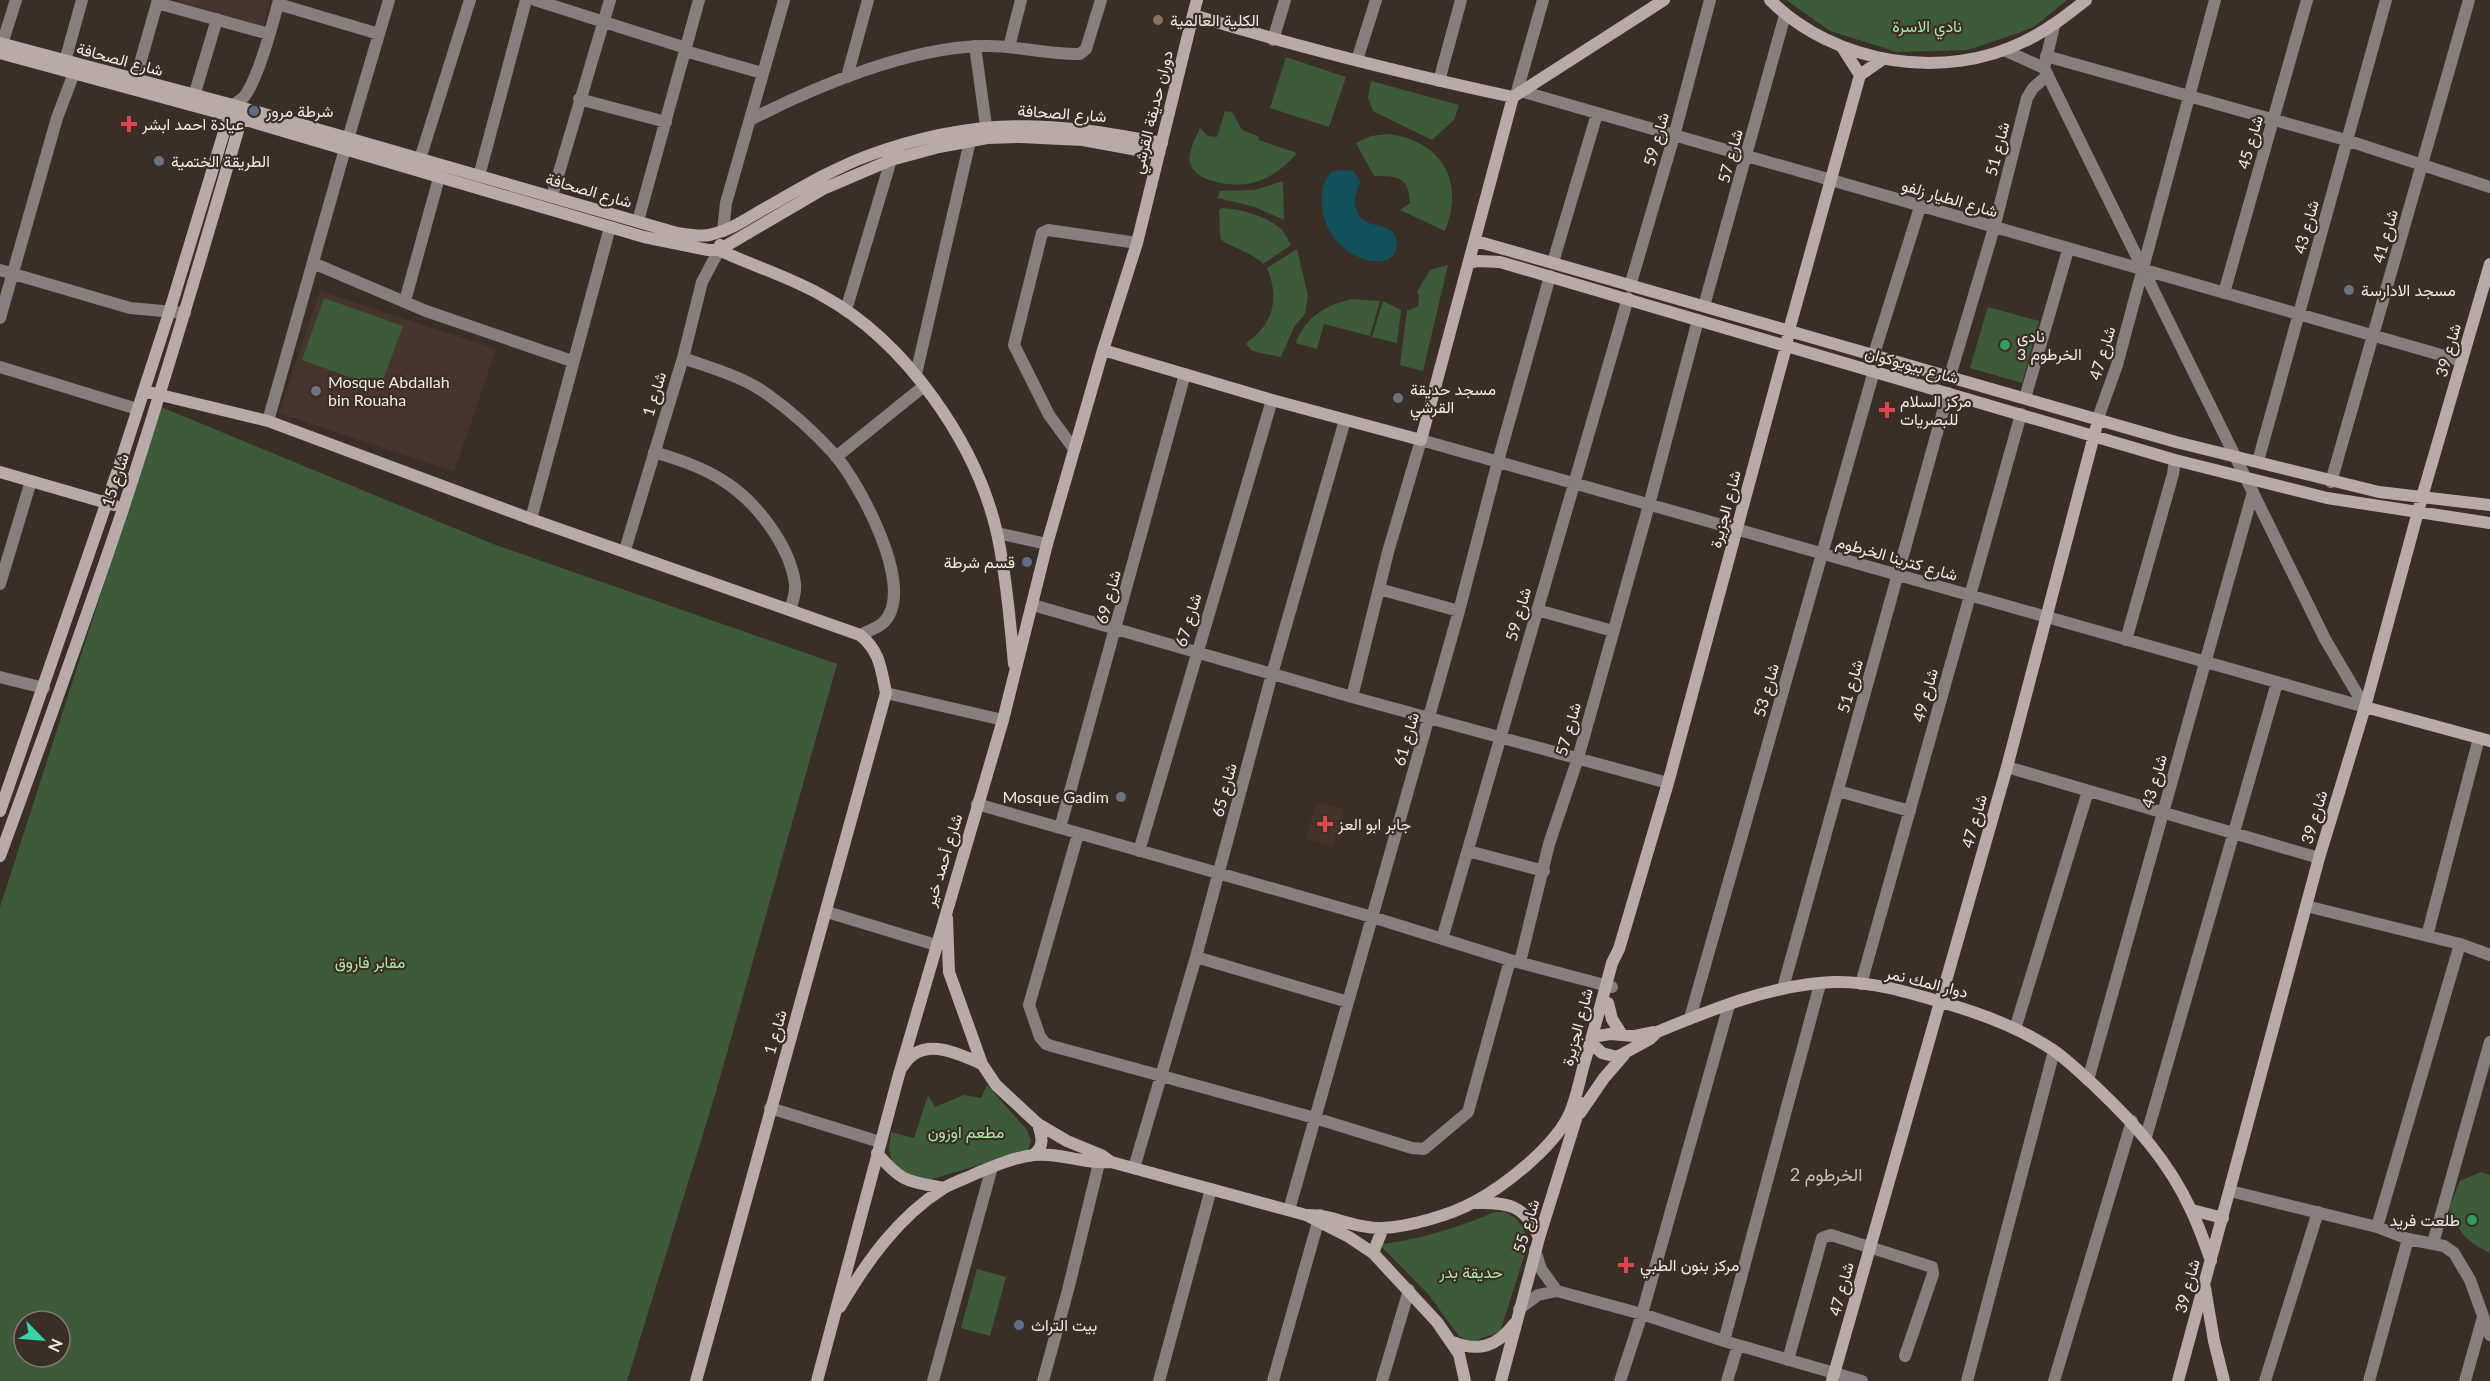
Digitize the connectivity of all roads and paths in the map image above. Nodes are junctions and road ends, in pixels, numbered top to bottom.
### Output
1 (16, 0) edge
2 (82, 0) edge
3 (389, 0) edge
4 (470, 0) edge
5 (526, 0) edge
6 (535, 0) edge
7 (610, 0) edge
8 (699, 0) edge
9 (784, 0) edge
10 (868, 0) edge
11 (1021, 0) edge
12 (1101, 0) edge
13 (1197, 0) edge
14 (1285, 0) edge
15 (1376, 0) edge
16 (1461, 0) edge
17 (1543, 0) edge
18 (1664, 0) edge
19 (1710, 0) edge
20 (1770, 0) edge
21 (2086, 0) edge
22 (2215, 0) edge
23 (2307, 0) edge
24 (2386, 0) edge
25 (2469, 0) edge
26 (157, 1) edge
27 (279, 2) edge
28 (1193, 15) junction
29 (1785, 15) junction
30 (217, 19) junction
31 (604, 21) junction
32 (2054, 26) junction
33 (269, 34) junction
34 (379, 34) junction
35 (1273, 40) junction
36 (975, 46) junction
37 (1, 47) edge
38 (1009, 47) junction
39 (1842, 47) junction
40 (685, 50) junction
41 (2004, 50) junction
42 (1883, 59) junction
43 (1357, 60) junction
44 (65, 61) junction
45 (2046, 66) junction
46 (74, 73) junction
47 (762, 73) junction
48 (1860, 75) junction
49 (847, 78) junction
50 (135, 81) junction
51 (1439, 81) junction
52 (1518, 95) junction
53 (194, 96) junction
54 (2189, 98) junction
55 (579, 99) junction
56 (238, 109) junction
57 (1597, 114) junction
58 (750, 120) junction
59 (2273, 120) junction
60 (666, 122) junction
61 (986, 126) junction
62 (1674, 136) junction
63 (2346, 140) junction
64 (970, 141) junction
65 (347, 144) junction
66 (1160, 149) junction
67 (1747, 156) junction
68 (420, 159) junction
69 (891, 160) junction
70 (2423, 165) junction
71 (441, 171) junction
72 (479, 176) junction
73 (1830, 180) junction
74 (2490, 187) edge
75 (552, 196) junction
76 (1920, 207) junction
77 (638, 221) junction
78 (610, 227) junction
79 (1994, 228) junction
80 (723, 231) junction
81 (1476, 240) junction
82 (1137, 243) junction
83 (719, 250) junction
84 (2068, 250) junction
85 (1553, 262) junction
86 (313, 263) junction
87 (1469, 263) junction
88 (2490, 264) edge
89 (2143, 270) junction
90 (6, 271) edge
91 (1550, 276) junction
92 (1629, 292) junction
93 (2224, 293) junction
94 (405, 301) junction
95 (1704, 306) junction
96 (846, 310) junction
97 (170, 313) junction
98 (184, 313) junction
99 (2300, 314) junction
100 (0, 318) edge
101 (1698, 320) junction
102 (1789, 330) junction
103 (2374, 336) junction
104 (1786, 347) junction
105 (1103, 350) junction
106 (1874, 354) junction
107 (683, 358) junction
108 (573, 361) junction
109 (2462, 361) junction
110 (0, 367) edge
111 (1874, 371) junction
112 (916, 374) junction
113 (1185, 374) junction
114 (1950, 376) junction
115 (924, 386) junction
116 (144, 391) junction
117 (1948, 393) junction
118 (160, 394) junction
119 (181, 398) junction
120 (2025, 398) junction
121 (1272, 400) junction
122 (137, 409) junction
123 (2021, 414) junction
124 (2098, 418) junction
125 (1345, 420) junction
126 (268, 421) junction
127 (150, 424) junction
128 (2094, 435) junction
129 (1421, 440) junction
130 (1074, 449) junction
131 (654, 452) junction
132 (836, 456) junction
133 (2234, 456) junction
134 (2175, 460) junction
135 (2258, 461) junction
136 (1498, 462) junction
137 (0, 472) edge
138 (2245, 477) junction
139 (31, 481) junction
140 (2331, 482) junction
141 (1574, 483) junction
142 (2253, 492) junction
143 (2422, 497) junction
144 (106, 503) junction
145 (1649, 505) junction
146 (2490, 505) edge
147 (124, 506) junction
148 (2418, 512) junction
149 (531, 519) junction
150 (2490, 523) edge
151 (1737, 529) junction
152 (997, 533) junction
153 (1047, 544) junction
154 (625, 550) junction
155 (1822, 554) junction
156 (3, 555) edge
157 (1898, 575) junction
158 (0, 584) edge
159 (1379, 589) junction
160 (1970, 596) junction
161 (1033, 605) junction
162 (790, 610) junction
163 (1537, 610) junction
164 (1459, 611) junction
165 (2047, 618) junction
166 (1117, 628) junction
167 (1613, 631) junction
168 (860, 635) junction
169 (2126, 640) junction
170 (1196, 651) junction
171 (2205, 662) junction
172 (1015, 674) junction
173 (1272, 674) junction
174 (0, 677) edge
175 (2277, 683) junction
176 (44, 688) junction
177 (886, 693) junction
178 (1352, 697) junction
179 (2365, 707) junction
180 (1429, 718) junction
181 (1003, 720) junction
182 (1500, 737) junction
183 (2484, 739) edge
184 (1578, 758) junction
185 (2007, 767) junction
186 (1668, 783) junction
187 (2088, 790) junction
188 (1838, 791) junction
189 (977, 804) junction
190 (0, 811) edge
191 (1910, 811) junction
192 (2163, 812) junction
193 (1060, 828) junction
194 (2234, 833) junction
195 (1078, 834) junction
196 (1468, 850) junction
197 (1139, 851) junction
198 (0, 856) edge
199 (2319, 858) junction
200 (1544, 871) junction
201 (1218, 874) junction
202 (2306, 906) junction
203 (946, 908) junction
204 (827, 912) junction
205 (1372, 917) junction
206 (2427, 936) junction
207 (1442, 939) junction
208 (2460, 944) junction
209 (936, 945) junction
210 (2490, 955) edge
211 (1196, 957) junction
212 (1515, 961) junction
213 (1820, 984) junction
214 (1861, 984) junction
215 (1609, 986) junction
216 (1783, 988) junction
217 (1940, 1001) junction
218 (1348, 1002) junction
219 (1608, 1004) junction
220 (1729, 1005) junction
221 (1690, 1018) junction
222 (2015, 1029) junction
223 (1657, 1032) junction
224 (1622, 1035) junction
225 (1595, 1041) junction
226 (2490, 1042) edge
227 (2054, 1051) junction
228 (1626, 1054) junction
229 (982, 1064) junction
230 (1161, 1075) junction
231 (898, 1078) junction
232 (2088, 1080) junction
233 (770, 1108) junction
234 (1573, 1115) junction
235 (1315, 1118) junction
236 (2132, 1121) junction
237 (1038, 1124) junction
238 (2146, 1137) junction
239 (879, 1148) junction
240 (1033, 1155) junction
241 (1104, 1160) junction
242 (992, 1167) junction
243 (1134, 1168) junction
244 (944, 1188) junction
245 (1211, 1189) junction
246 (2230, 1191) junction
247 (1473, 1203) junction
248 (1289, 1210) junction
249 (2192, 1210) junction
250 (2318, 1212) junction
251 (2223, 1218) junction
252 (1319, 1219) junction
253 (2377, 1227) junction
254 (1383, 1228) junction
255 (2408, 1239) junction
256 (2433, 1243) junction
257 (1537, 1244) junction
258 (1869, 1247) junction
259 (1373, 1253) junction
260 (2211, 1261) junction
261 (2205, 1284) junction
262 (1408, 1290) junction
263 (1557, 1291) junction
264 (1518, 1314) junction
265 (1642, 1314) junction
266 (2483, 1317) junction
267 (832, 1321) junction
268 (2490, 1335) edge
269 (1724, 1341) junction
270 (1453, 1342) junction
271 (1738, 1345) junction
272 (1905, 1356) dead end
273 (1788, 1360) junction
274 (1833, 1377) edge
275 (696, 1381) edge
276 (817, 1381) edge
277 (933, 1381) edge
278 (1043, 1381) edge
279 (1159, 1381) edge
280 (1272, 1381) edge
281 (1382, 1381) edge
282 (1465, 1381) edge
283 (1501, 1381) edge
284 (1620, 1381) edge
285 (1727, 1381) edge
286 (1862, 1381) edge
287 (1967, 1381) edge
288 (2054, 1381) edge
289 (2178, 1381) edge
290 (2224, 1381) edge
291 (2265, 1381) edge
292 (2369, 1381) edge
293 (2465, 1381) edge

1 - 37 street
2 - 44 street
3 - 34 street
4 - 68 street
5 - 72 street
6 - 31 street
7 - 31 street
8 - 40 street
9 - 47 street
10 - 49 street
11 - 38 street
12 - 38 street
13 - 28 street, دوران حديقة القرشي
14 - 35 street
15 - 43 street
16 - 51 street
17 - 52 street
18 - 52 street
19 - 62 street, شارع 59
20 - 29 street
21 - 32 street
22 - 54 street, شارع 47
23 - 59 street, شارع 45
24 - 63 street, شارع 43
25 - 70 street, شارع 41
26 - 30 street
26 - 50 street
27 - 33 street
27 - 34 street
28 - 35 street
28 - 66 street, دوران حديقة القرشي
29 - 39 street
29 - 67 street, شارع 57
30 - 33 street
30 - 53 street
31 - 40 street
31 - 55 street
32 - 41 street
32 - 45 street
33 - 56 street
34 - 65 street
35 - 43 street
36 - 38 street
36 - 49 street
36 - 61 street
37 - 44 street, شارع الصحافة
37 - 46 street, شارع الصحافة
39 - 42 street
39 - 48 street
40 - 47 street
40 - 60 street
41 - 42 street
41 - 45 street
42 - 48 street
43 - 51 street
44 - 50 street, شارع الصحافة
45 - 54 street
45 - 79 street, شارع 51
45 - 89 street
46 - 56 street, شارع الصحافة
46 - 90 street
47 - 58 street
48 - 73 street, شارع الجزيرة
49 - 58 street
50 - 53 street, شارع الصحافة
51 - 52 street
52 - 57 street, شارع الطيار زلفو
52 - 81 street
53 - 56 street, شارع الصحافة
54 - 59 street
54 - 89 street, شارع 47
55 - 60 street
55 - 75 street
56 - 65 street, شارع الصحافة
56 - 97 street, شارع 15
56 - 98 street, شارع 15
57 - 62 street, شارع الطيار زلفو
57 - 85 street
58 - 80 street
59 - 63 street
59 - 93 street, شارع 45
60 - 77 street
61 - 66 street, شارع الصحافة
61 - 80 street, شارع الصحافة
62 - 67 street, شارع الطيار زلفو
62 - 92 street, شارع 59
63 - 70 street
63 - 99 street, شارع 43
64 - 66 street, شارع الصحافة
64 - 69 street, شارع الصحافة
64 - 112 street
65 - 68 street, شارع الصحافة
65 - 71 street, شارع الصحافة
65 - 86 street
66 - 82 street, دوران حديقة القرشي
67 - 73 street, شارع الطيار زلفو
67 - 95 street, شارع 57
68 - 71 street, شارع الصحافة
69 - 83 street, شارع الصحافة
69 - 96 street
70 - 74 street
70 - 103 street, شارع 41
71 - 72 street, شارع الصحافة
71 - 78 street, شارع الصحافة
71 - 94 street
72 - 75 street, شارع الصحافة
73 - 76 street, شارع الطيار زلفو
73 - 102 street, شارع الجزيرة
75 - 77 street, شارع الصحافة
76 - 79 street, شارع الطيار زلفو
76 - 106 street
77 - 80 street, شارع الصحافة
78 - 83 street, شارع الصحافة
78 - 108 street
79 - 84 street, شارع الطيار زلفو
79 - 114 street, شارع 51
80 - 83 street
81 - 85 street, شارع بيويوكوان
81 - 87 street
82 - 105 street, دوران حديقة القرشي
82 - 130 street
83 - 96 street
83 - 107 street, شارع 1
84 - 89 street, شارع الطيار زلفو
84 - 120 street
85 - 92 street, شارع بيويوكوان
86 - 94 street
86 - 126 street
87 - 91 street, شارع بيويوكوان
87 - 129 street
88 - 109 street, شارع 39
89 - 93 street, شارع الطيار زلفو
89 - 124 street, شارع 47
89 - 133 street
90 - 97 street
90 - 100 street
91 - 92 street, شارع بيويوكوان
91 - 136 street, شارع 61
92 - 95 street, شارع بيويوكوان
92 - 101 street, شارع بيويوكوان
92 - 141 street, شارع 59
93 - 99 street, شارع الطيار زلفو
94 - 108 street
95 - 102 street, شارع بيويوكوان
96 - 112 street
97 - 98 street
97 - 116 street, شارع 15
98 - 118 street, شارع 15
99 - 103 street, شارع الطيار زلفو
99 - 135 street, شارع 43
101 - 104 street, شارع بيويوكوان
101 - 145 street, شارع 57
102 - 104 street, شارع الجزيرة
102 - 106 street, شارع بيويوكوان
103 - 109 street, شارع الطيار زلفو
103 - 140 street, شارع 41
104 - 111 street, شارع بيويوكوان
104 - 151 street, شارع الجزيرة
105 - 113 street
105 - 130 street, شارع أحمد خير
106 - 114 street, شارع بيويوكوان
107 - 131 street, شارع 1
107 - 132 street
108 - 149 street
109 - 143 street, شارع 39
110 - 122 street
111 - 117 street, شارع بيويوكوان
111 - 155 street, شارع 53
112 - 115 street
113 - 121 street
113 - 166 street, شارع 69
114 - 120 street, شارع بيويوكوان
115 - 132 street
115 - 152 street
116 - 118 street
116 - 122 street, شارع 15
117 - 123 street, شارع بيويوكوان
117 - 157 street, شارع 51
118 - 119 street
118 - 127 street, شارع 15
119 - 126 street
119 - 127 street
120 - 124 street, شارع بيويوكوان
121 - 125 street
121 - 170 street, شارع 67
122 - 144 street, شارع 15
123 - 128 street, شارع بيويوكوان
123 - 160 street, شارع 49
124 - 128 street, شارع 47
124 - 133 street, شارع بيويوكوان
125 - 129 street
125 - 173 street, شارع 65
126 - 149 street
127 - 147 street, شارع 15
128 - 134 street, شارع بيويوكوان
128 - 165 street, شارع 47
129 - 136 street, شارع كترينا الخرطوم
129 - 159 street
130 - 153 street, شارع أحمد خير
131 - 154 street, شارع 1
131 - 162 street
132 - 168 street
133 - 135 street, شارع بيويوكوان
133 - 138 street
134 - 138 street, شارع بيويوكوان
134 - 169 street
135 - 140 street, شارع بيويوكوان
136 - 141 street, شارع كترينا الخرطوم
136 - 164 street, شارع 61
137 - 139 street
138 - 142 street
138 - 148 street, شارع بيويوكوان
139 - 144 street
139 - 156 street
140 - 143 street, شارع بيويوكوان
141 - 145 street, شارع كترينا الخرطوم
141 - 163 street, شارع 59
142 - 171 street, شارع 43
142 - 179 street
143 - 146 street, شارع بيويوكوان
143 - 148 street, شارع 39
144 - 147 street
144 - 176 street, شارع 15
145 - 151 street, شارع كترينا الخرطوم
145 - 167 street, شارع 57
147 - 198 street, شارع 15
148 - 150 street, شارع بيويوكوان
148 - 179 street, شارع 39
149 - 154 street
151 - 155 street, شارع كترينا الخرطوم
151 - 186 street, شارع الجزيرة
152 - 153 street
152 - 172 street
153 - 161 street, شارع أحمد خير
154 - 162 street
155 - 157 street, شارع كترينا الخرطوم
155 - 221 street, شارع 53
156 - 158 street
157 - 160 street, شارع كترينا الخرطوم
157 - 188 street, شارع 51
159 - 164 street
159 - 178 street
160 - 165 street, شارع كترينا الخرطوم
160 - 191 street, شارع 49
161 - 166 street
161 - 172 street, شارع أحمد خير
162 - 168 street
163 - 167 street
163 - 182 street, شارع 59
164 - 180 street, شارع 61
165 - 169 street, شارع كترينا الخرطوم
165 - 185 street, شارع 47
166 - 170 street
166 - 193 street, شارع 69
167 - 184 street, شارع 57
168 - 177 street
169 - 171 street, شارع كترينا الخرطوم
170 - 173 street
170 - 197 street, شارع 67
171 - 175 street, شارع كترينا الخرطوم
171 - 192 street, شارع 43
172 - 181 street, شارع أحمد خير
173 - 178 street
173 - 201 street, شارع 65
174 - 176 street
175 - 179 street, شارع كترينا الخرطوم
175 - 194 street
176 - 190 street, شارع 15
177 - 181 street
177 - 204 street, شارع 1
178 - 180 street
179 - 183 street
179 - 199 street, شارع 39
180 - 182 street
180 - 205 street, شارع 61
181 - 189 street, شارع أحمد خير
182 - 184 street
182 - 196 street, شارع 59
183 - 206 street
184 - 186 street
184 - 200 street, شارع 57
185 - 187 street
185 - 217 street, شارع 47
186 - 215 street, شارع الجزيرة
187 - 192 street
187 - 222 street
188 - 191 street
188 - 216 street, شارع 51
189 - 193 street
189 - 203 street, شارع أحمد خير
191 - 214 street, شارع 49
192 - 194 street
192 - 232 street, شارع 43
193 - 195 street
194 - 199 street
194 - 238 street
195 - 197 street
195 - 230 street
196 - 200 street
196 - 207 street, شارع 59
197 - 201 street
199 - 202 street, شارع 39
200 - 212 street, شارع 57
201 - 205 street
201 - 211 street, شارع 65
202 - 206 street
202 - 246 street, شارع 39
203 - 209 street, شارع أحمد خير
203 - 229 street
204 - 209 street
204 - 233 street, شارع 1
205 - 207 street
205 - 218 street, شارع 61
206 - 208 street
207 - 212 street
208 - 210 street
208 - 253 street
209 - 231 street, شارع أحمد خير
211 - 218 street
211 - 230 street, شارع 65
212 - 215 street
212 - 235 street, شارع 57
213 - 214 street, دوار المك نمر
213 - 216 street, دوار المك نمر
213 - 269 street
214 - 217 street, دوار المك نمر
215 - 219 street, شارع الجزيرة
215 - 225 street, شارع الجزيرة
216 - 220 street, دوار المك نمر
217 - 222 street, دوار المك نمر
217 - 258 street, شارع 47
218 - 235 street, شارع 61
219 - 224 street
219 - 225 street, شارع الجزيرة
220 - 221 street, دوار المك نمر
220 - 265 street
221 - 223 street, دوار المك نمر
222 - 227 street, دوار المك نمر
223 - 224 street
223 - 228 street, دوار المك نمر
224 - 225 street
225 - 228 street
225 - 234 street, شارع الجزيرة
226 - 256 street
227 - 232 street, دوار المك نمر
227 - 287 street
228 - 234 street, دوار المك نمر
229 - 231 street
229 - 237 street
230 - 235 street
230 - 243 street, شارع 65
231 - 239 street, شارع أحمد خير
232 - 236 street, دوار المك نمر
233 - 239 street
233 - 275 street, شارع 1
234 - 247 street, دوار المك نمر
234 - 257 street, شارع 55
235 - 248 street, شارع 61
236 - 238 street, دوار المك نمر
236 - 288 street
237 - 240 street
237 - 241 street
238 - 249 street, دوار المك نمر
239 - 244 street
239 - 267 street, شارع أحمد خير
240 - 241 street
240 - 242 street
241 - 243 street
241 - 278 street
242 - 244 street
242 - 277 street
243 - 245 street
244 - 267 street
245 - 248 street
245 - 279 street
246 - 250 street
246 - 251 street, شارع 39
247 - 254 street
247 - 257 street
248 - 252 street
249 - 251 street
249 - 260 street, دوار المك نمر
250 - 253 street
250 - 291 street
251 - 260 street, شارع 39
252 - 254 street
252 - 259 street
252 - 280 street
253 - 255 street
254 - 259 street
255 - 256 street
255 - 292 street
256 - 266 street
257 - 263 street
257 - 264 street, شارع 55
258 - 272 street
258 - 273 street
258 - 274 street, شارع 47
259 - 262 street
260 - 261 street, شارع 39
261 - 289 street, شارع 39
261 - 290 street
262 - 270 street
262 - 281 street
263 - 264 street
263 - 265 street
264 - 270 street
264 - 283 street, شارع 55
265 - 269 street
265 - 284 street
266 - 268 street
266 - 293 street
267 - 276 street, شارع أحمد خير
269 - 271 street
270 - 282 street
271 - 273 street
271 - 285 street
273 - 274 street
274 - 286 street

